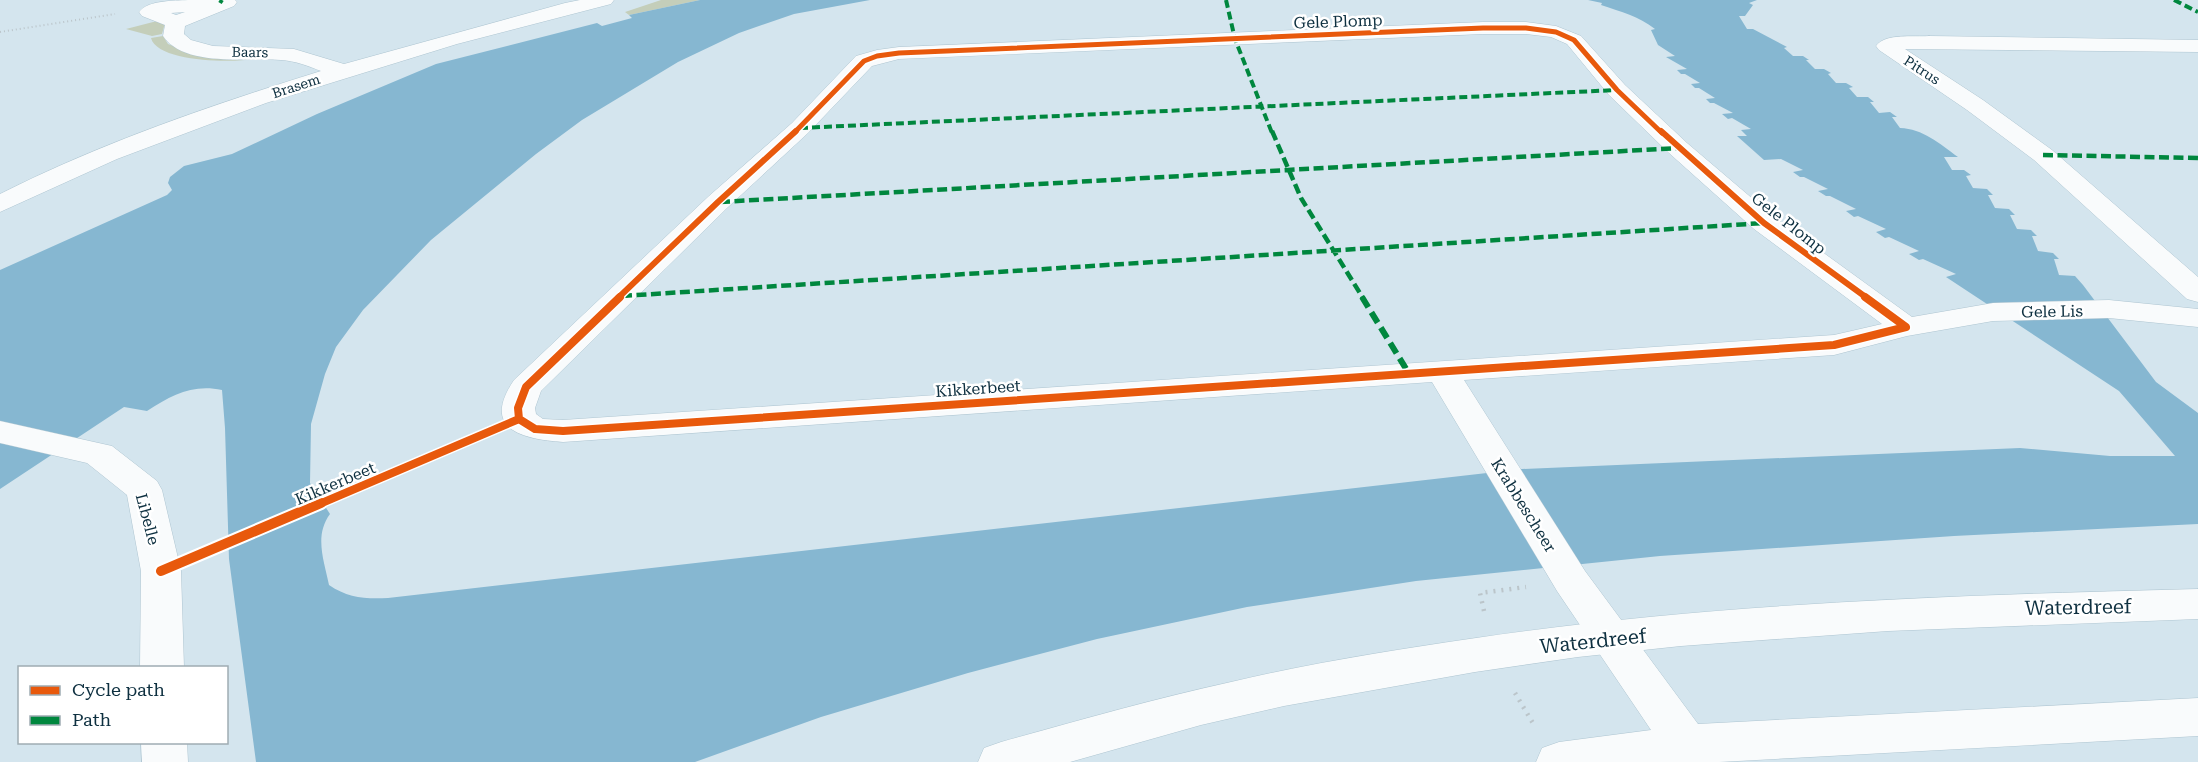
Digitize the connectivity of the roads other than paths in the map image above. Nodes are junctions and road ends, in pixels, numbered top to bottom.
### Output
1 (604, 0) edge
2 (175, 23) junction
3 (1235, 39) joint
4 (2198, 46) edge
5 (342, 71) junction
6 (0, 204) edge
7 (2198, 293) edge
8 (2198, 318) edge
9 (1906, 327) junction
10 (1441, 370) junction
11 (0, 432) edge
12 (2198, 604) edge
13 (1611, 638) junction
14 (162, 666) edge
15 (2198, 717) edge
16 (164, 744) edge
17 (1693, 753) edge
18 (165, 762) edge
19 (1001, 762) edge
20 (1559, 762) edge

1 - 5 street, Brasem
2 - 2 street
2 - 5 street, Baars
3 - 9 street, Gele Plomp
3 - 10 street, Kikkerbeet
4 - 7 street, Pitrus
5 - 6 street, Brasem
8 - 9 street, Gele Lis
9 - 10 street
10 - 13 street, Krabbescheer
11 - 14 street, Libelle
12 - 13 street, Waterdreef
13 - 17 street, Krabbescheer
13 - 19 street, Waterdreef
15 - 17 street
16 - 18 street
17 - 20 street

